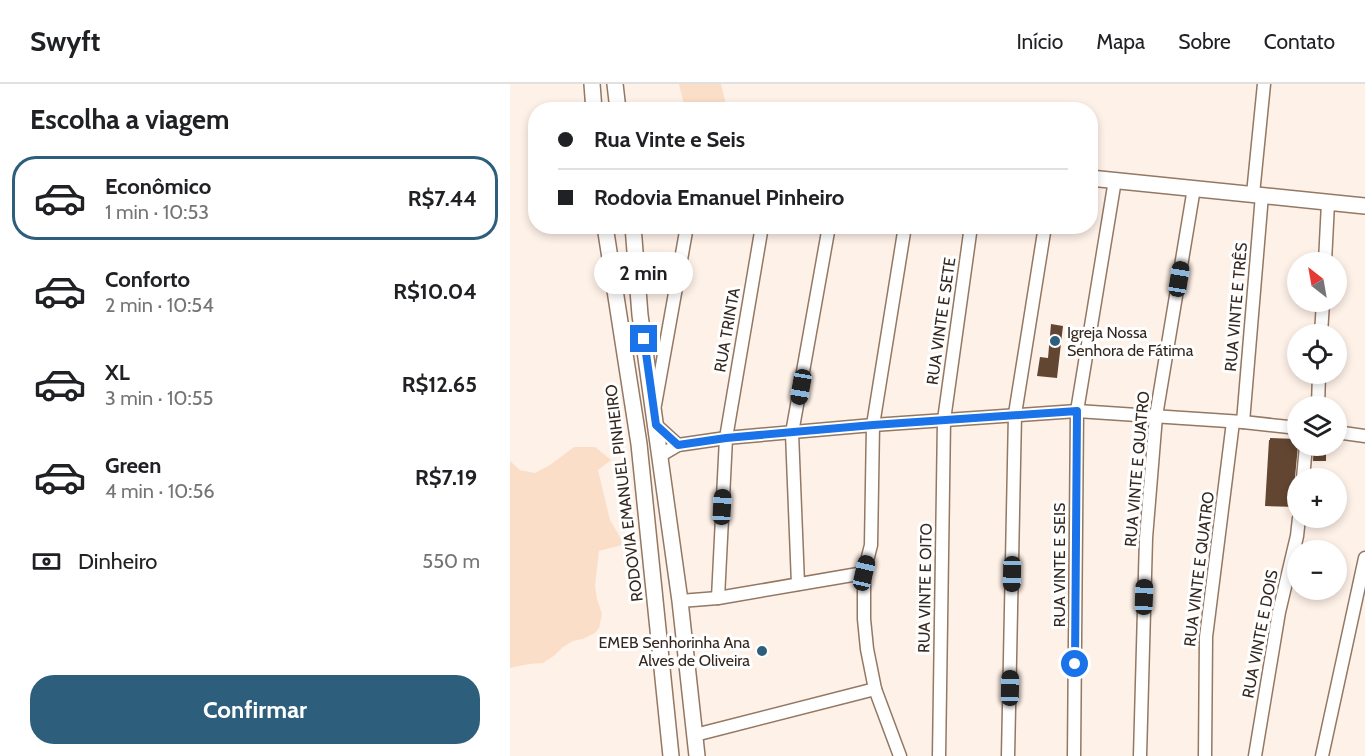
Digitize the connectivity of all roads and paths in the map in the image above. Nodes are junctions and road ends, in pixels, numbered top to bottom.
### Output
1 (592, 84) edge
2 (615, 84) edge
3 (1264, 84) edge
4 (593, 102) edge
5 (617, 102) edge
6 (1098, 179) edge
7 (1115, 180) junction
8 (1194, 188) junction
9 (1257, 194) junction
10 (1328, 203) junction
11 (1365, 206) edge
12 (607, 234) edge
13 (634, 234) edge
14 (686, 234) edge
15 (761, 234) edge
16 (828, 234) edge
17 (904, 234) edge
18 (970, 234) edge
19 (1044, 234) edge
20 (1326, 252) edge
21 (654, 409) junction
22 (1077, 411) junction
23 (1015, 414) junction
24 (1156, 416) junction
25 (944, 420) junction
26 (1238, 422) junction
27 (656, 425) junction
28 (873, 425) junction
29 (1287, 427) edge
30 (792, 433) junction
31 (1347, 434) edge
32 (1365, 436) edge
33 (726, 438) junction
34 (678, 445) junction
35 (661, 455) junction
36 (1298, 528) edge
37 (1365, 558) edge
38 (864, 573) junction
39 (798, 584) junction
40 (718, 598) junction
41 (680, 601) junction
42 (875, 689) junction
43 (695, 735) junction
44 (671, 756) edge
45 (697, 756) edge
46 (900, 756) edge
47 (939, 756) edge
48 (1008, 756) edge
49 (1074, 756) edge
50 (1140, 756) edge
51 (1205, 756) edge
52 (1254, 756) edge
53 (1322, 756) edge

1 - 4 main road
2 - 5 main road
3 - 9 street, RUA VINTE E TRÊS
6 - 7 main road
7 - 8 main road
7 - 22 street, RUA VINTE E SEIS
8 - 9 main road
8 - 24 street, RUA VINTE E QUATRO
9 - 10 main road
9 - 26 street, RUA VINTE E TRÊS
10 - 11 main road
10 - 20 street
12 - 44 main road, RODOVIA EMANUEL PINHEIRO
13 - 21 main road
14 - 21 street
15 - 33 street, RUA TRINTA
16 - 30 street
17 - 28 street
18 - 25 street, RUA VINTE E SETE
19 - 23 street
21 - 27 main road
22 - 23 street
22 - 24 street
22 - 49 street, RUA VINTE E SEIS
23 - 25 street
23 - 48 street
24 - 26 street
24 - 50 street, RUA VINTE E QUATRO
25 - 28 street
25 - 47 street, RUA VINTE E OITO
26 - 29 street
26 - 51 street, RUA VINTE E QUATRO
27 - 34 street
27 - 35 main road
28 - 30 street
28 - 38 street
30 - 33 street
30 - 39 street
31 - 32 street
33 - 34 street
33 - 40 street, RUA TRINTA
34 - 35 street
35 - 41 main road
36 - 52 street, RUA VINTE E DOIS
37 - 53 street
38 - 39 street
38 - 42 street
39 - 40 street
40 - 41 street
41 - 43 main road
42 - 43 street
42 - 46 street
43 - 45 main road

